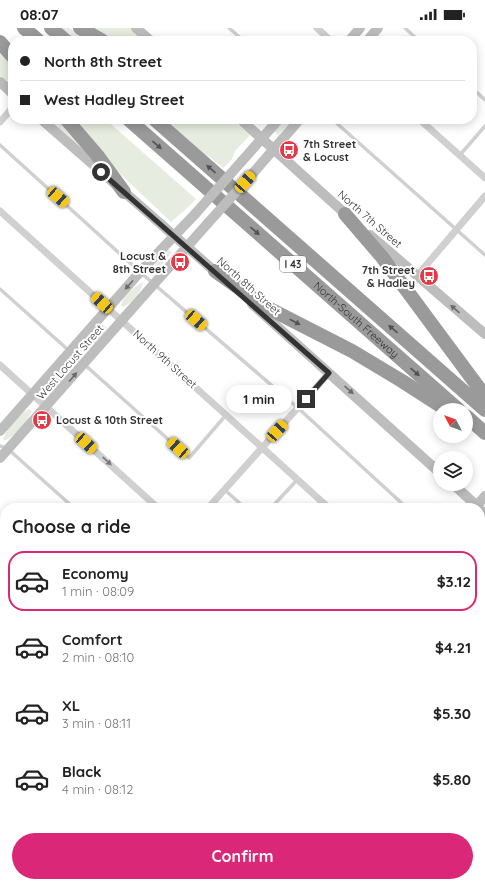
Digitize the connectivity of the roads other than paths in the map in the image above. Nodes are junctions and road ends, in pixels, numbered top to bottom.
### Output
1 (24, 28) edge
2 (51, 28) edge
3 (80, 28) edge
4 (136, 28) edge
5 (229, 28) edge
6 (317, 28) edge
7 (360, 28) edge
8 (378, 28) edge
9 (405, 28) edge
10 (33, 36) edge
11 (60, 36) edge
12 (94, 36) edge
13 (145, 36) edge
14 (238, 36) edge
15 (326, 36) edge
16 (353, 36) edge
17 (371, 36) edge
18 (414, 36) edge
19 (0, 42) edge
20 (8, 51) edge
21 (0, 82) edge
22 (8, 89) edge
23 (477, 93) edge
24 (485, 100) edge
25 (8, 113) edge
26 (0, 122) edge
27 (47, 124) edge
28 (70, 124) edge
29 (134, 124) edge
30 (160, 124) edge
31 (246, 124) edge
32 (275, 124) edge
33 (296, 124) edge
34 (338, 124) edge
35 (425, 124) edge
36 (485, 126) edge
37 (262, 138) junction
38 (0, 145) edge
39 (274, 149) junction
40 (460, 156) junction
41 (485, 178) edge
42 (124, 192) junction
43 (485, 196) edge
44 (0, 212) edge
45 (345, 214) junction
46 (456, 229) junction
47 (174, 235) junction
48 (188, 247) junction
49 (485, 255) edge
50 (215, 271) junction
51 (140, 272) junction
52 (417, 276) junction
53 (155, 284) junction
54 (0, 289) edge
55 (108, 308) junction
56 (122, 321) junction
57 (485, 334) edge
58 (70, 352) junction
59 (0, 364) edge
60 (84, 364) junction
61 (329, 373) junction
62 (33, 394) junction
63 (485, 396) edge
64 (436, 403) edge
65 (451, 403) edge
66 (47, 406) junction
67 (298, 408) junction
68 (485, 410) edge
69 (226, 415) junction
70 (473, 423) edge
71 (473, 426) edge
72 (0, 431) edge
73 (485, 434) edge
74 (4, 447) edge
75 (262, 448) junction
76 (0, 458) edge
77 (433, 466) edge
78 (298, 480) junction
79 (224, 490) junction
80 (461, 491) edge
81 (68, 503) edge
82 (151, 503) edge
83 (212, 503) edge
84 (239, 503) edge
85 (276, 503) edge
86 (323, 503) edge
87 (402, 503) edge
88 (473, 503) edge

1 - 10 highway
2 - 11 highway
3 - 12 highway
4 - 13 street
5 - 14 lane
6 - 15 street
7 - 16 street
8 - 17 street
9 - 18 lane
19 - 20 highway
21 - 22 street
23 - 24 lane
25 - 26 street
27 - 42 street, North 8th Street
28 - 42 highway
29 -> 65 highway, North-South Freeway / I 43
68 -> 30 highway, North-South Freeway / I 43
31 - 37 street, North 7th Street
32 - 37 street, West Locust Street
33 - 39 street, West Locust Street
34 - 46 lane
35 - 40 street
36 - 40 lane
37 - 39 street, North 7th Street
37 - 47 street, West Locust Street, bridge
38 - 51 lane
39 - 45 street, North 7th Street
39 - 48 street, West Locust Street, bridge
40 - 41 street
42 - 47 street, North 8th Street
43 - 46 street
44 - 55 street, North 9th Street
45 - 52 street, North 7th Street
45 - 63 highway
46 - 49 lane
46 - 52 street
47 - 48 street, North 8th Street
47 - 51 street, West Locust Street
48 - 50 street, North 8th Street
48 - 53 street, West Locust Street
50 - 61 street, North 8th Street
50 -> 64 highway
51 - 53 lane
51 -> 55 street, West Locust Street
57 -> 52 street, North 7th Street
53 - 56 street, West Locust Street
53 - 67 lane
54 - 58 lane
55 - 56 street, North 9th Street
55 - 58 street, West Locust Street
56 - 60 street, West Locust Street
56 - 69 street, North 9th Street
58 - 60 lane
58 - 62 street, West Locust Street
59 - 62 street
66 -> 60 street, West Locust Street
60 - 69 lane
61 - 67 street
61 -> 77 street, North 8th Street
62 - 66 street
62 - 72 street, West Locust Street
66 - 74 street, West Locust Street
66 -> 82 street
67 - 75 street
67 - 87 lane
69 - 75 street, North 9th Street
70 - 73 highway
71 - 73 highway
74 - 76 street, West Locust Street
74 - 81 lane
75 - 78 street, North 9th Street
75 - 79 street
78 - 85 lane
78 - 86 street, North 9th Street
79 - 83 street
79 - 84 lane
80 - 88 street

